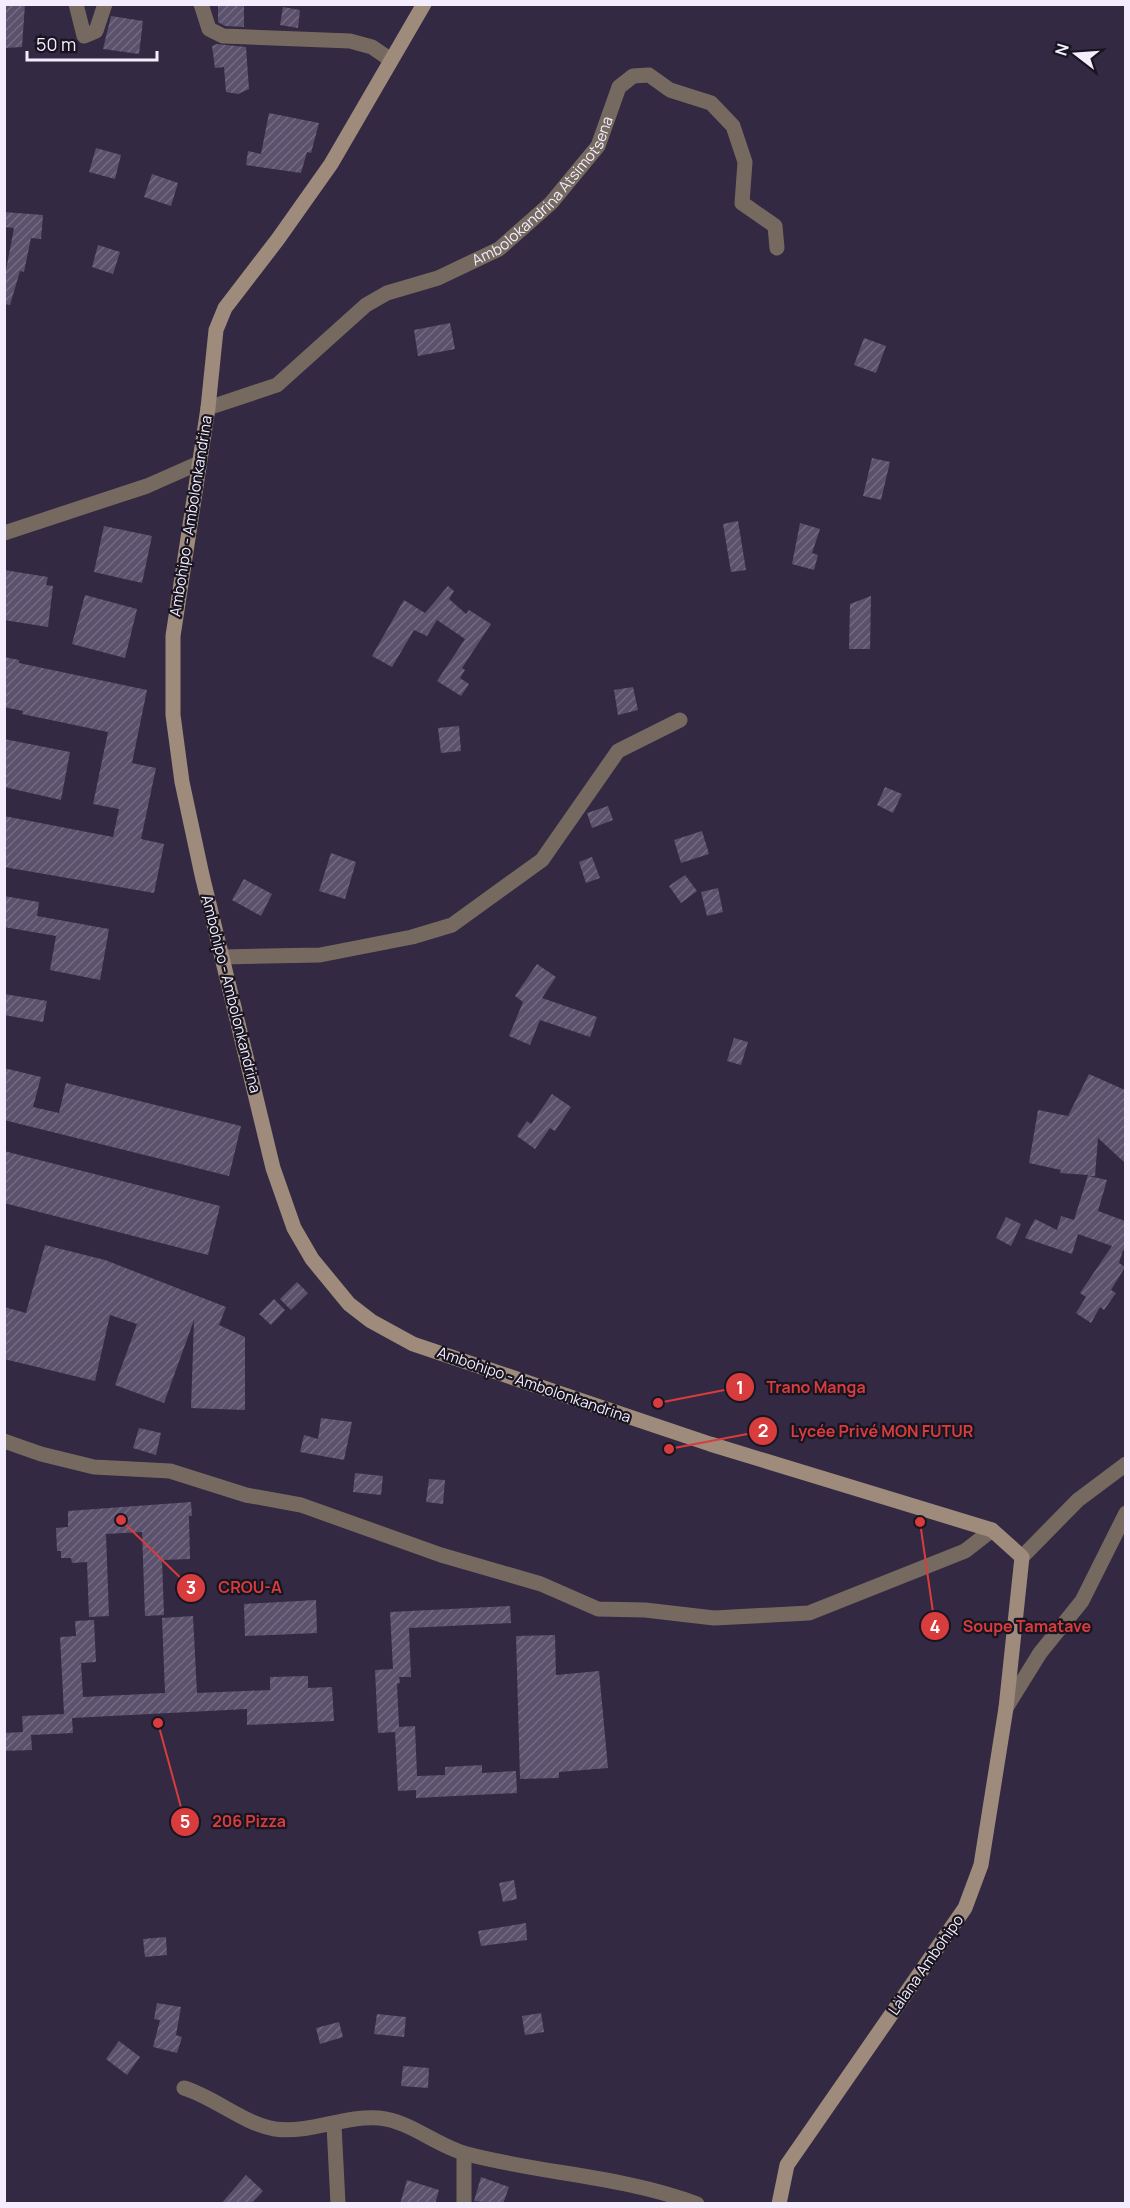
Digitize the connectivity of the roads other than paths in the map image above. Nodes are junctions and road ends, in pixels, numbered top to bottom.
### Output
1 (76, 4) edge
2 (105, 4) edge
3 (201, 4) edge
4 (424, 4) edge
5 (391, 60) junction
6 (777, 248) dead end
7 (208, 408) junction
8 (199, 463) junction
9 (4, 533) edge
10 (680, 720) dead end
11 (222, 957) junction
12 (4, 1441) edge
13 (1125, 1464) edge
14 (1125, 1513) edge
15 (992, 1530) junction
16 (1022, 1557) junction
17 (1006, 1708) junction
18 (184, 2088) dead end
19 (334, 2125) junction
20 (464, 2154) junction
21 (338, 2204) edge
22 (464, 2204) edge
23 (698, 2204) edge
24 (779, 2204) edge

1 - 2 street
3 - 5 street
4 - 5 street, Ambohipo - Ambolonkandrina
5 - 7 street, Ambohipo - Ambolonkandrina
6 - 7 street, Ambolokandrina Atsimotsena
7 - 8 street, Ambohipo - Ambolonkandrina
8 - 9 street
8 - 11 street, Ambohipo - Ambolonkandrina
10 - 11 street
11 - 15 street, Ambohipo - Ambolonkandrina
12 - 15 street
13 - 16 street
14 - 17 street
15 - 16 street, Ambohipo - Ambolonkandrina
16 - 17 street, Làlana Ambohipo
17 - 24 street, Làlana Ambohipo
18 - 19 street
19 - 20 street
19 - 21 street
20 - 22 street
20 - 23 street

